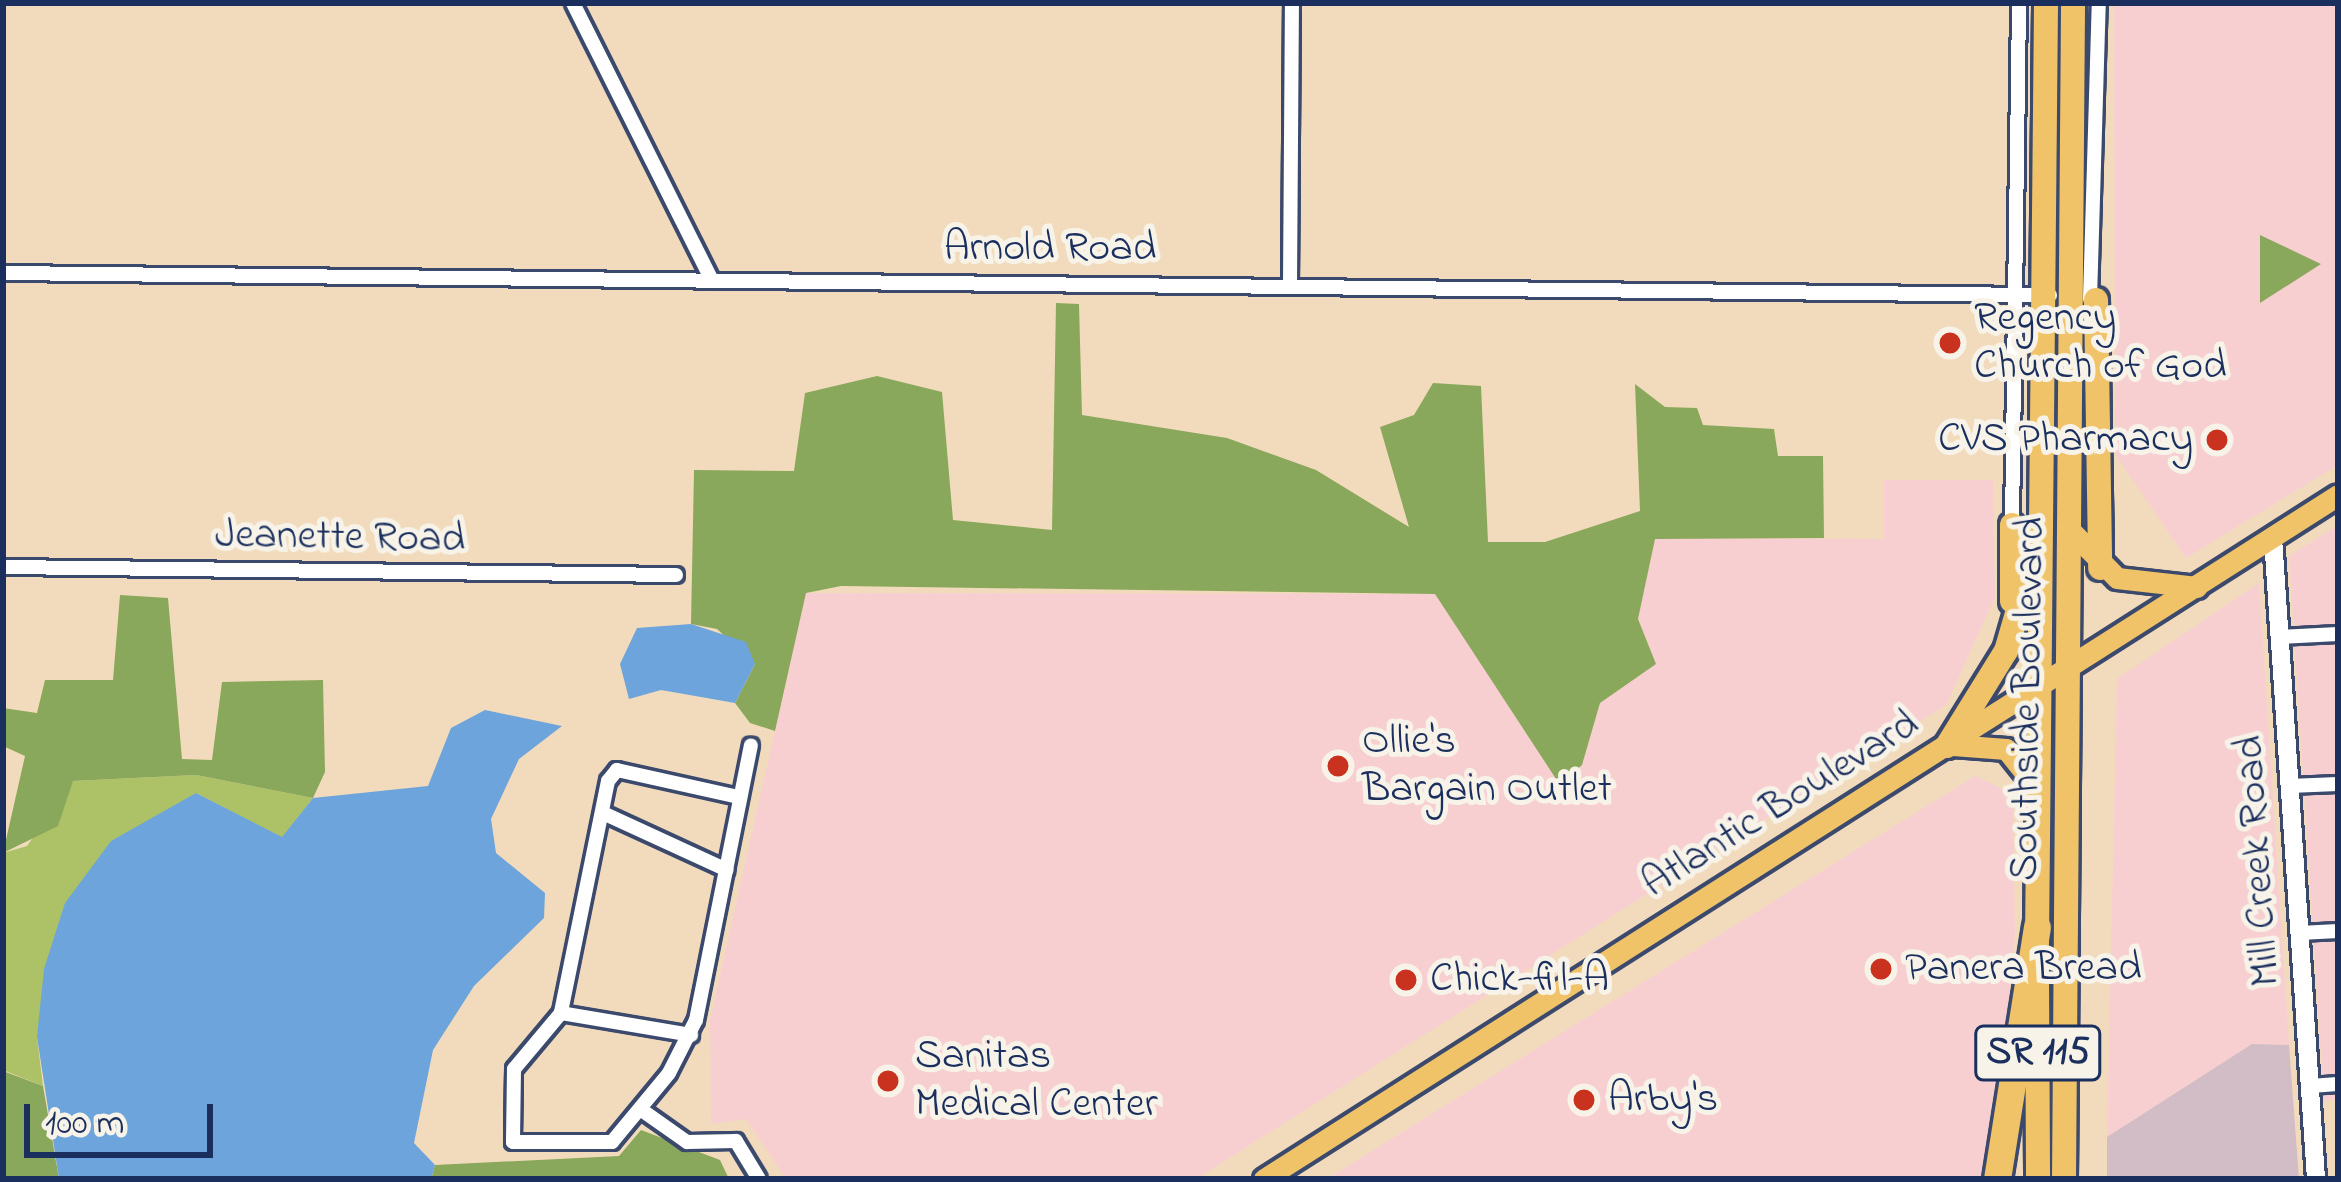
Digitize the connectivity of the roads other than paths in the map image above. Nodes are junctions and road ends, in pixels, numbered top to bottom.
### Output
1 (573, 3) edge
2 (1292, 3) edge
3 (2019, 3) edge
4 (2046, 3) edge
5 (2073, 3) edge
6 (2099, 3) edge
7 (3, 273) edge
8 (712, 280) junction
9 (1290, 283) junction
10 (2016, 291) junction
11 (2042, 294) junction
12 (2069, 296) junction
13 (2096, 300) junction
14 (2338, 496) edge
15 (2042, 524) junction
16 (2012, 526) joint
17 (2070, 530) junction
18 (2272, 538) junction
19 (3, 567) edge
20 (2100, 568) junction
21 (676, 575) dead end
22 (2196, 587) junction
23 (2338, 634) edge
24 (2279, 637) junction
25 (2006, 651) junction
26 (2069, 668) junction
27 (2040, 687) junction
28 (751, 745) dead end
29 (1947, 746) junction
30 (2338, 784) edge
31 (2289, 786) junction
32 (2038, 789) junction
33 (734, 796) junction
34 (603, 813) junction
35 (728, 870) junction
36 (2037, 927) junction
37 (2338, 931) edge
38 (2300, 933) junction
39 (561, 1013) junction
40 (691, 1035) junction
41 (2338, 1084) edge
42 (2310, 1086) junction
43 (643, 1111) junction
44 (759, 1179) edge
45 (1264, 1179) edge
46 (1997, 1179) edge
47 (2038, 1179) edge
48 (2064, 1179) edge
49 (2316, 1179) edge

1 - 8 street
2 - 9 street
3 - 10 street
4 - 11 highway, Southside Boulevard
5 - 12 highway, Southside Boulevard
6 - 13 street
7 - 8 street, Arnold Road
8 - 9 street, Arnold Road
9 - 10 street, Arnold Road
10 - 11 street, Arnold Road
10 - 16 street
11 - 12 street, Arnold Road
11 - 15 highway, Southside Boulevard
12 - 13 street, Arnold Road
12 - 17 highway, Southside Boulevard
13 - 20 highway
14 - 18 main road, Atlantic Boulevard
15 - 25 highway
15 - 27 highway, Southside Boulevard
16 - 25 highway
17 - 20 main road
17 - 26 highway, Southside Boulevard / SR 115
18 - 22 main road, Atlantic Boulevard
18 - 24 street, Mill Creek Road
19 - 21 street, Jeanette Road
20 - 22 main road
22 - 26 main road, Atlantic Boulevard
23 - 24 street
24 - 31 street, Mill Creek Road
25 - 29 highway
26 - 27 main road, Atlantic Boulevard
26 - 48 highway, Southside Boulevard / SR 115
27 - 29 main road, Atlantic Boulevard
27 - 32 highway, Southside Boulevard / SR 115
28 - 33 street
29 - 32 main road
29 - 45 main road, Atlantic Boulevard
30 - 31 street
31 - 38 street, Mill Creek Road
32 - 36 highway, Southside Boulevard / SR 115
33 - 34 street
33 - 35 street
34 - 35 street
34 - 39 street
35 - 40 street
36 - 46 highway
36 - 47 highway, Southside Boulevard / SR 115
37 - 38 street
38 - 42 street, Mill Creek Road
39 - 40 street
39 - 43 street
40 - 43 street
41 - 42 street
42 - 49 street, Mill Creek Road
43 - 44 street

